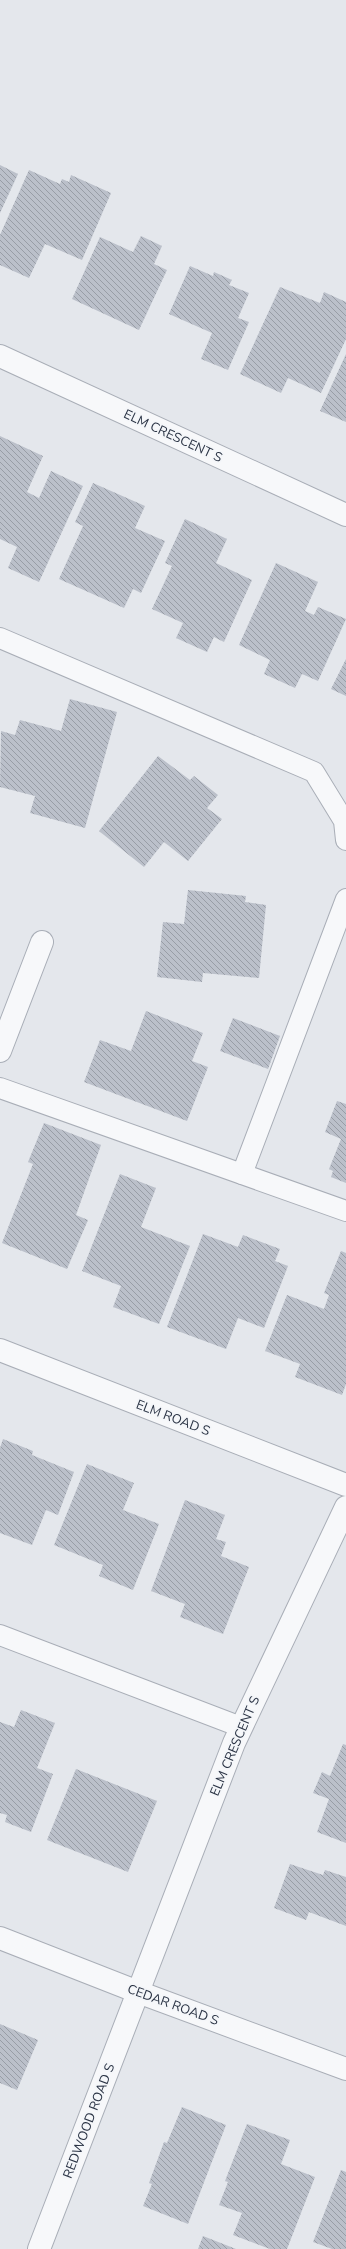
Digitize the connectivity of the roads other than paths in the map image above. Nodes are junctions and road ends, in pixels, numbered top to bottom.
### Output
1 (0, 356) edge
2 (346, 516) edge
3 (0, 638) edge
4 (346, 840) edge
5 (346, 899) edge
6 (42, 942) dead end
7 (0, 1051) edge
8 (0, 1088) edge
9 (242, 1174) junction
10 (346, 1211) edge
11 (0, 1350) edge
12 (346, 1486) edge
13 (346, 1507) edge
14 (0, 1635) edge
15 (241, 1727) junction
16 (0, 1938) edge
17 (138, 1992) junction
18 (346, 2069) edge
19 (42, 2248) edge

1 - 2 street, ELM CRESCENT S
3 - 4 lane
5 - 9 lane
6 - 7 street
8 - 9 lane
9 - 10 lane
11 - 12 street, ELM ROAD S
13 - 15 street, ELM CRESCENT S
14 - 15 lane
15 - 17 street, ELM CRESCENT S
16 - 17 street, CEDAR ROAD S
17 - 18 street, CEDAR ROAD S
17 - 19 street, REDWOOD ROAD S

